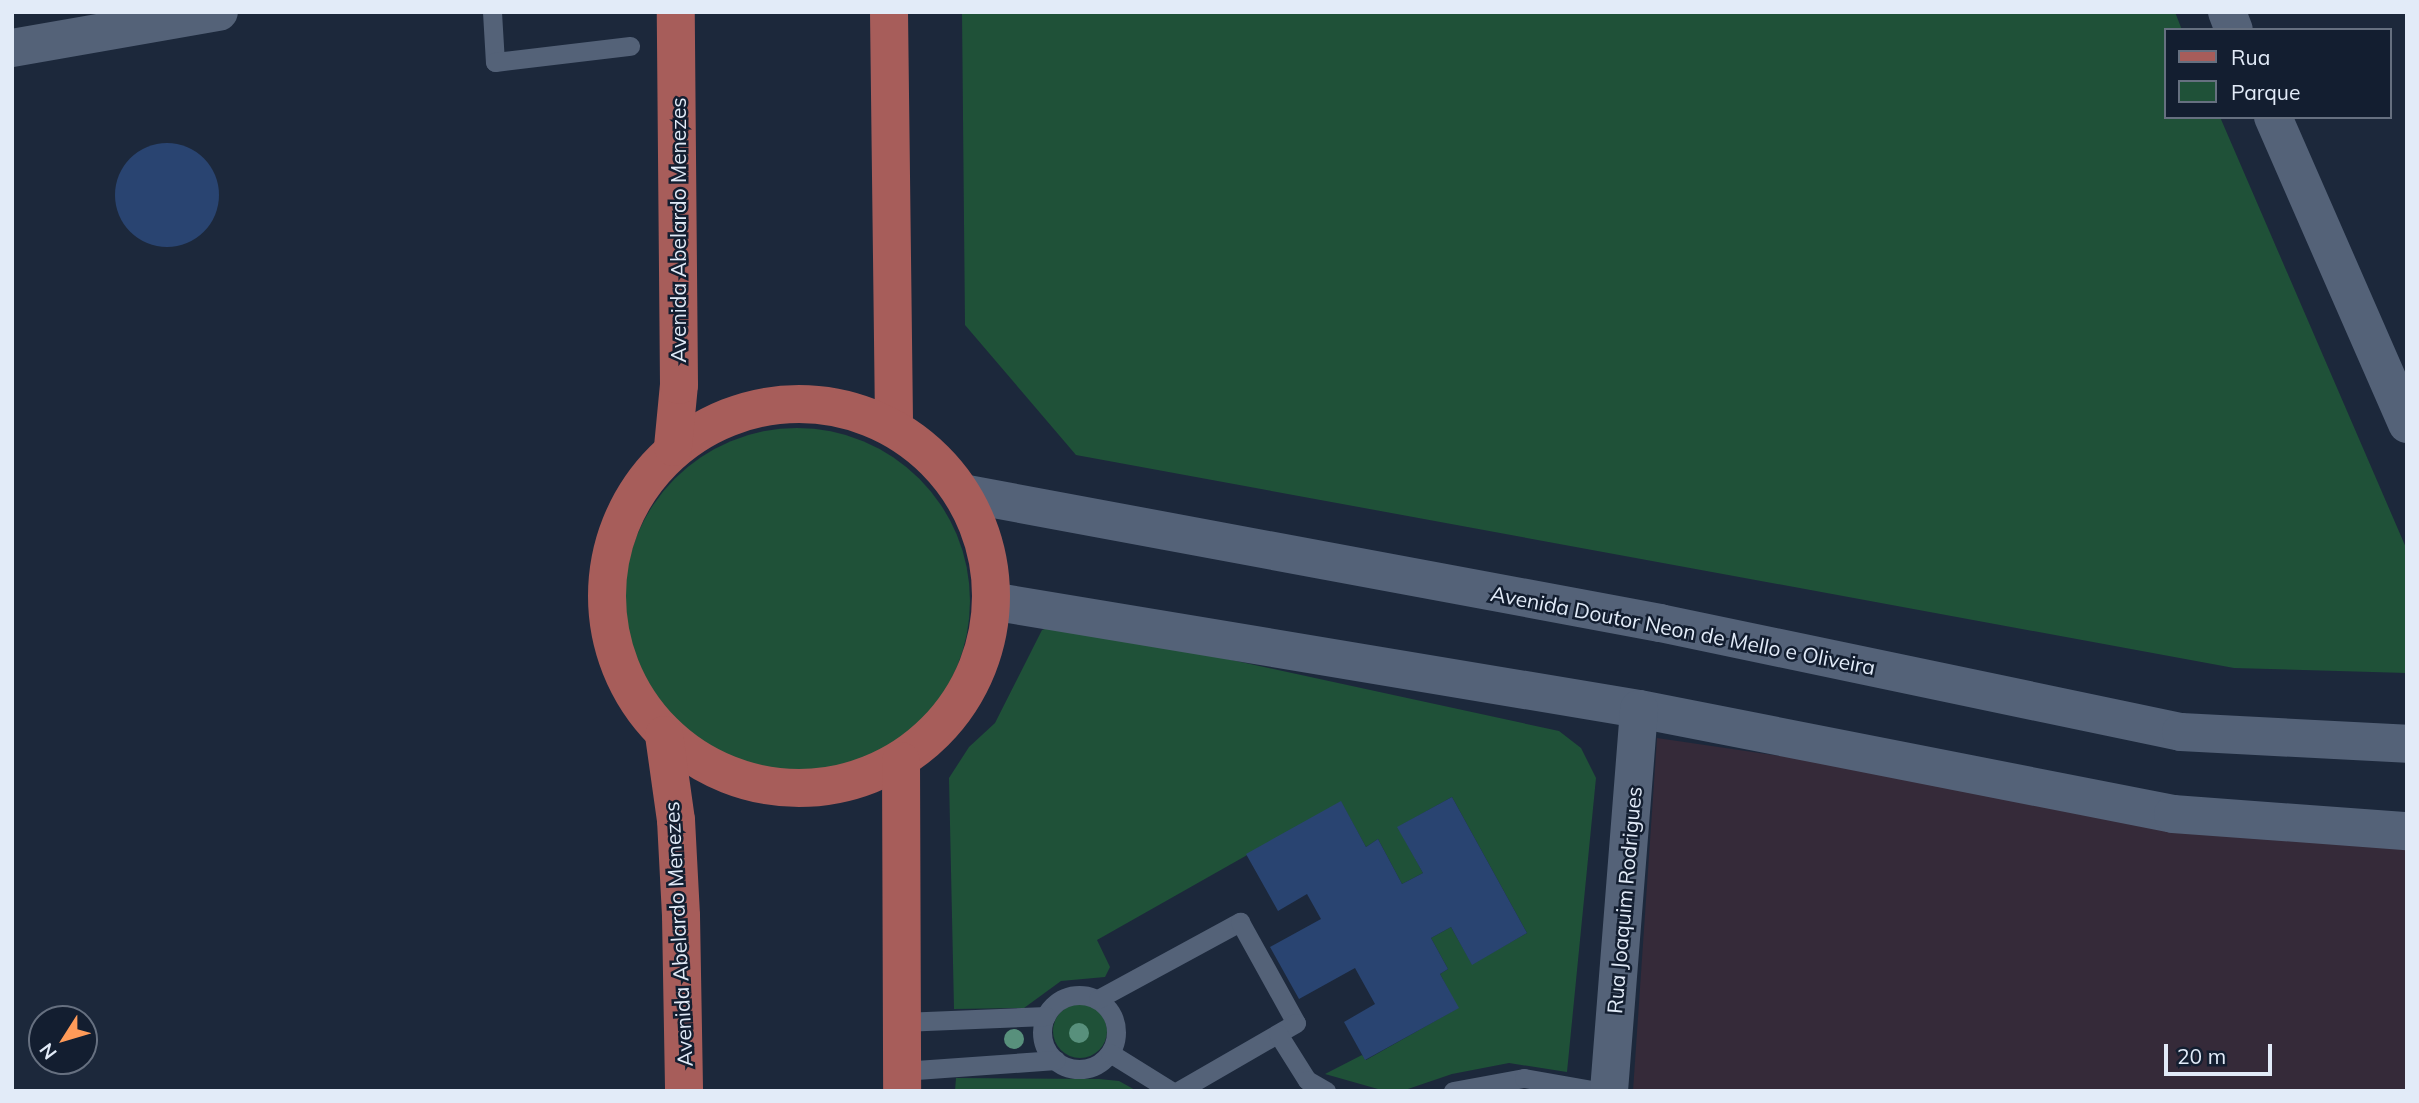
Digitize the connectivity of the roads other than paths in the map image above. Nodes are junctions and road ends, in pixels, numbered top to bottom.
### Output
1 (219, 12) edge
2 (492, 12) edge
3 (676, 12) edge
4 (889, 12) edge
5 (630, 46) dead end
6 (12, 48) edge
7 (2274, 119) edge
8 (2407, 424) edge
9 (894, 427) junction
10 (673, 447) junction
11 (962, 493) junction
12 (990, 601) junction
13 (1639, 709) junction
14 (664, 735) junction
15 (2407, 744) edge
16 (901, 761) junction
17 (2407, 831) edge
18 (1098, 999) junction
19 (1046, 1016) junction
20 (902, 1022) junction
21 (1278, 1034) junction
22 (1110, 1053) junction
23 (1056, 1060) junction
24 (902, 1081) edge
25 (684, 1091) edge
26 (1171, 1091) edge
27 (1178, 1091) edge
28 (1326, 1091) edge
29 (1453, 1091) edge
30 (1598, 1091) edge
31 (1609, 1091) edge

1 - 6 street
2 - 5 lane
3 - 10 main road, Avenida Abelardo Menezes
4 - 9 main road
7 - 8 street
9 - 10 main road
9 - 11 main road
10 - 14 main road
11 - 12 main road
11 - 15 street, Avenida Doutor Neon de Mello e Oliveira
12 - 13 street
12 - 16 main road
13 - 17 street
13 - 31 street, Rua Joaquim Rodrigues
14 - 16 main road
14 - 25 main road, Avenida Abelardo Menezes
16 - 20 main road
18 - 19 lane
18 - 21 lane
18 - 22 lane
19 - 20 lane
19 - 23 lane
20 - 24 main road
21 - 27 lane
21 - 28 lane
22 - 23 lane
22 - 26 lane
23 - 24 lane
29 - 30 lane

